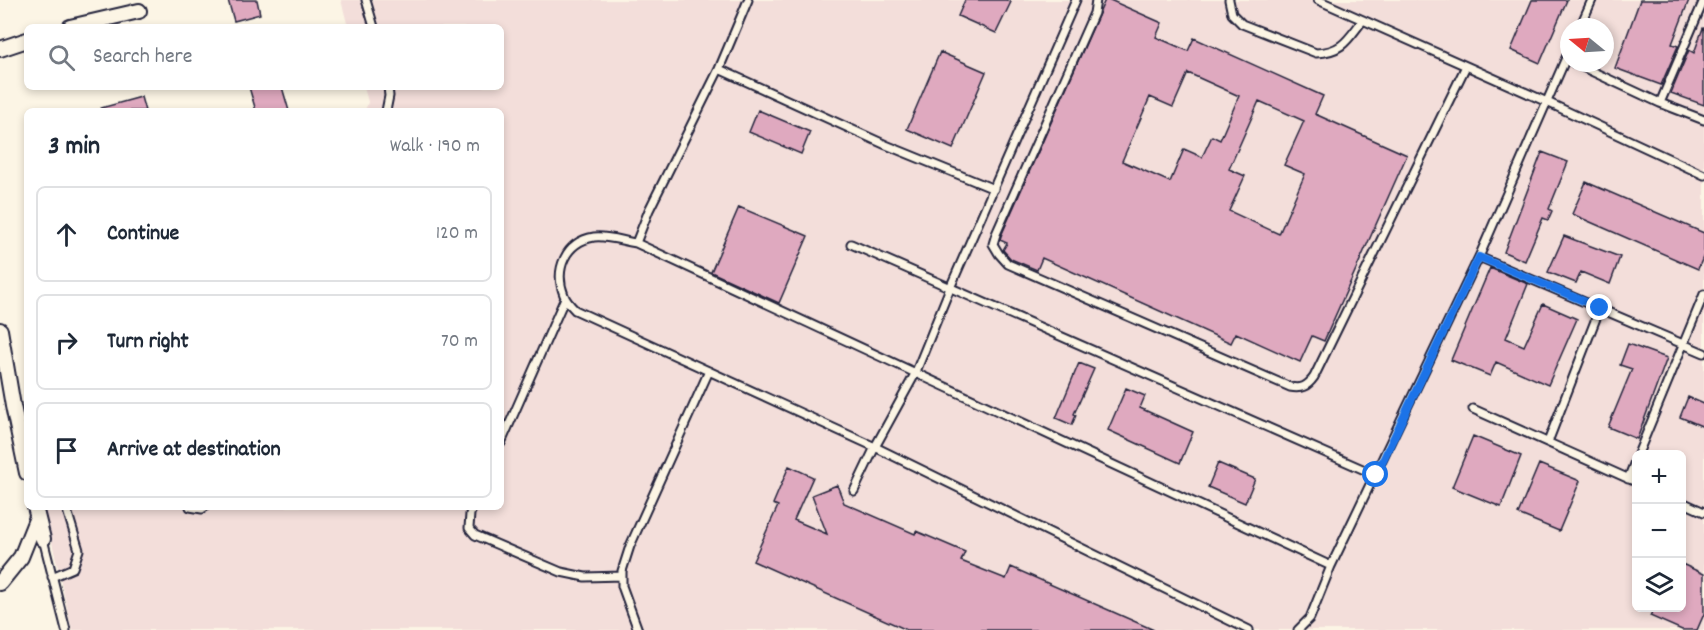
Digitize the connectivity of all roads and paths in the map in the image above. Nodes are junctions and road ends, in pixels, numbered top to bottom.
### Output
1 (366, 0) edge
2 (748, 0) edge
3 (1077, 0) edge
4 (1096, 0) edge
5 (1229, 0) edge
6 (1318, 0) edge
7 (1592, 0) edge
8 (1704, 0) edge
9 (139, 11) dead end
10 (1584, 18) edge
11 (1363, 20) junction
12 (83, 24) edge
13 (373, 24) edge
14 (24, 41) edge
15 (0, 49) edge
16 (1466, 66) junction
17 (719, 69) junction
18 (1561, 72) edge
19 (1593, 72) edge
20 (388, 90) edge
21 (1547, 102) junction
22 (1660, 103) junction
23 (387, 108) edge
24 (1704, 120) edge
25 (1704, 175) edge
26 (993, 189) junction
27 (636, 243) junction
28 (851, 244) dead end
29 (1479, 257) junction
30 (950, 288) junction
31 (1704, 294) edge
32 (565, 298) junction
33 (1600, 308) junction
34 (0, 330) edge
35 (1683, 344) junction
36 (1704, 353) edge
37 (709, 371) junction
38 (915, 374) junction
39 (1473, 409) dead end
40 (504, 436) edge
41 (1548, 442) junction
42 (875, 447) junction
43 (1640, 450) edge
44 (24, 459) edge
45 (1632, 469) edge
46 (1376, 475) junction
47 (1628, 479) junction
48 (1632, 480) edge
49 (854, 490) dead end
50 (1686, 504) edge
51 (67, 510) edge
52 (472, 510) edge
53 (36, 512) edge
54 (1704, 512) edge
55 (42, 539) joint
56 (1331, 566) junction
57 (622, 576) junction
58 (52, 577) junction
59 (0, 583) edge
60 (66, 630) edge
61 (638, 630) edge
62 (1249, 630) edge
63 (1298, 630) edge

1 - 13 lane
2 - 17 lane
3 - 26 lane
4 - 16 lane
5 - 11 lane
6 - 11 lane
7 - 10 lane
8 - 22 lane
9 - 12 street
11 - 16 lane
14 - 15 street
16 - 21 lane
17 - 26 lane
17 - 27 lane
18 - 21 lane
19 - 22 lane
20 - 23 lane
21 - 25 lane
21 - 29 lane
22 - 24 lane
26 - 30 lane
27 - 32 lane
27 - 38 lane
28 - 30 lane
29 - 33 lane
29 - 46 lane
30 - 38 lane
30 - 46 lane
31 - 35 lane
32 - 37 lane
32 - 40 lane
33 - 35 lane
33 - 41 lane
34 - 44 street
35 - 36 lane
35 - 43 lane
37 - 42 lane
37 - 57 lane
38 - 42 lane
38 - 56 lane
39 - 41 lane
41 - 47 lane
42 - 49 lane
42 - 62 lane
45 - 47 lane
46 - 56 lane
47 - 48 lane
50 - 54 lane
51 - 58 lane
52 - 57 lane
53 - 55 street
53 - 59 street
55 - 58 lane
56 - 63 lane
57 - 61 lane
58 - 60 lane

